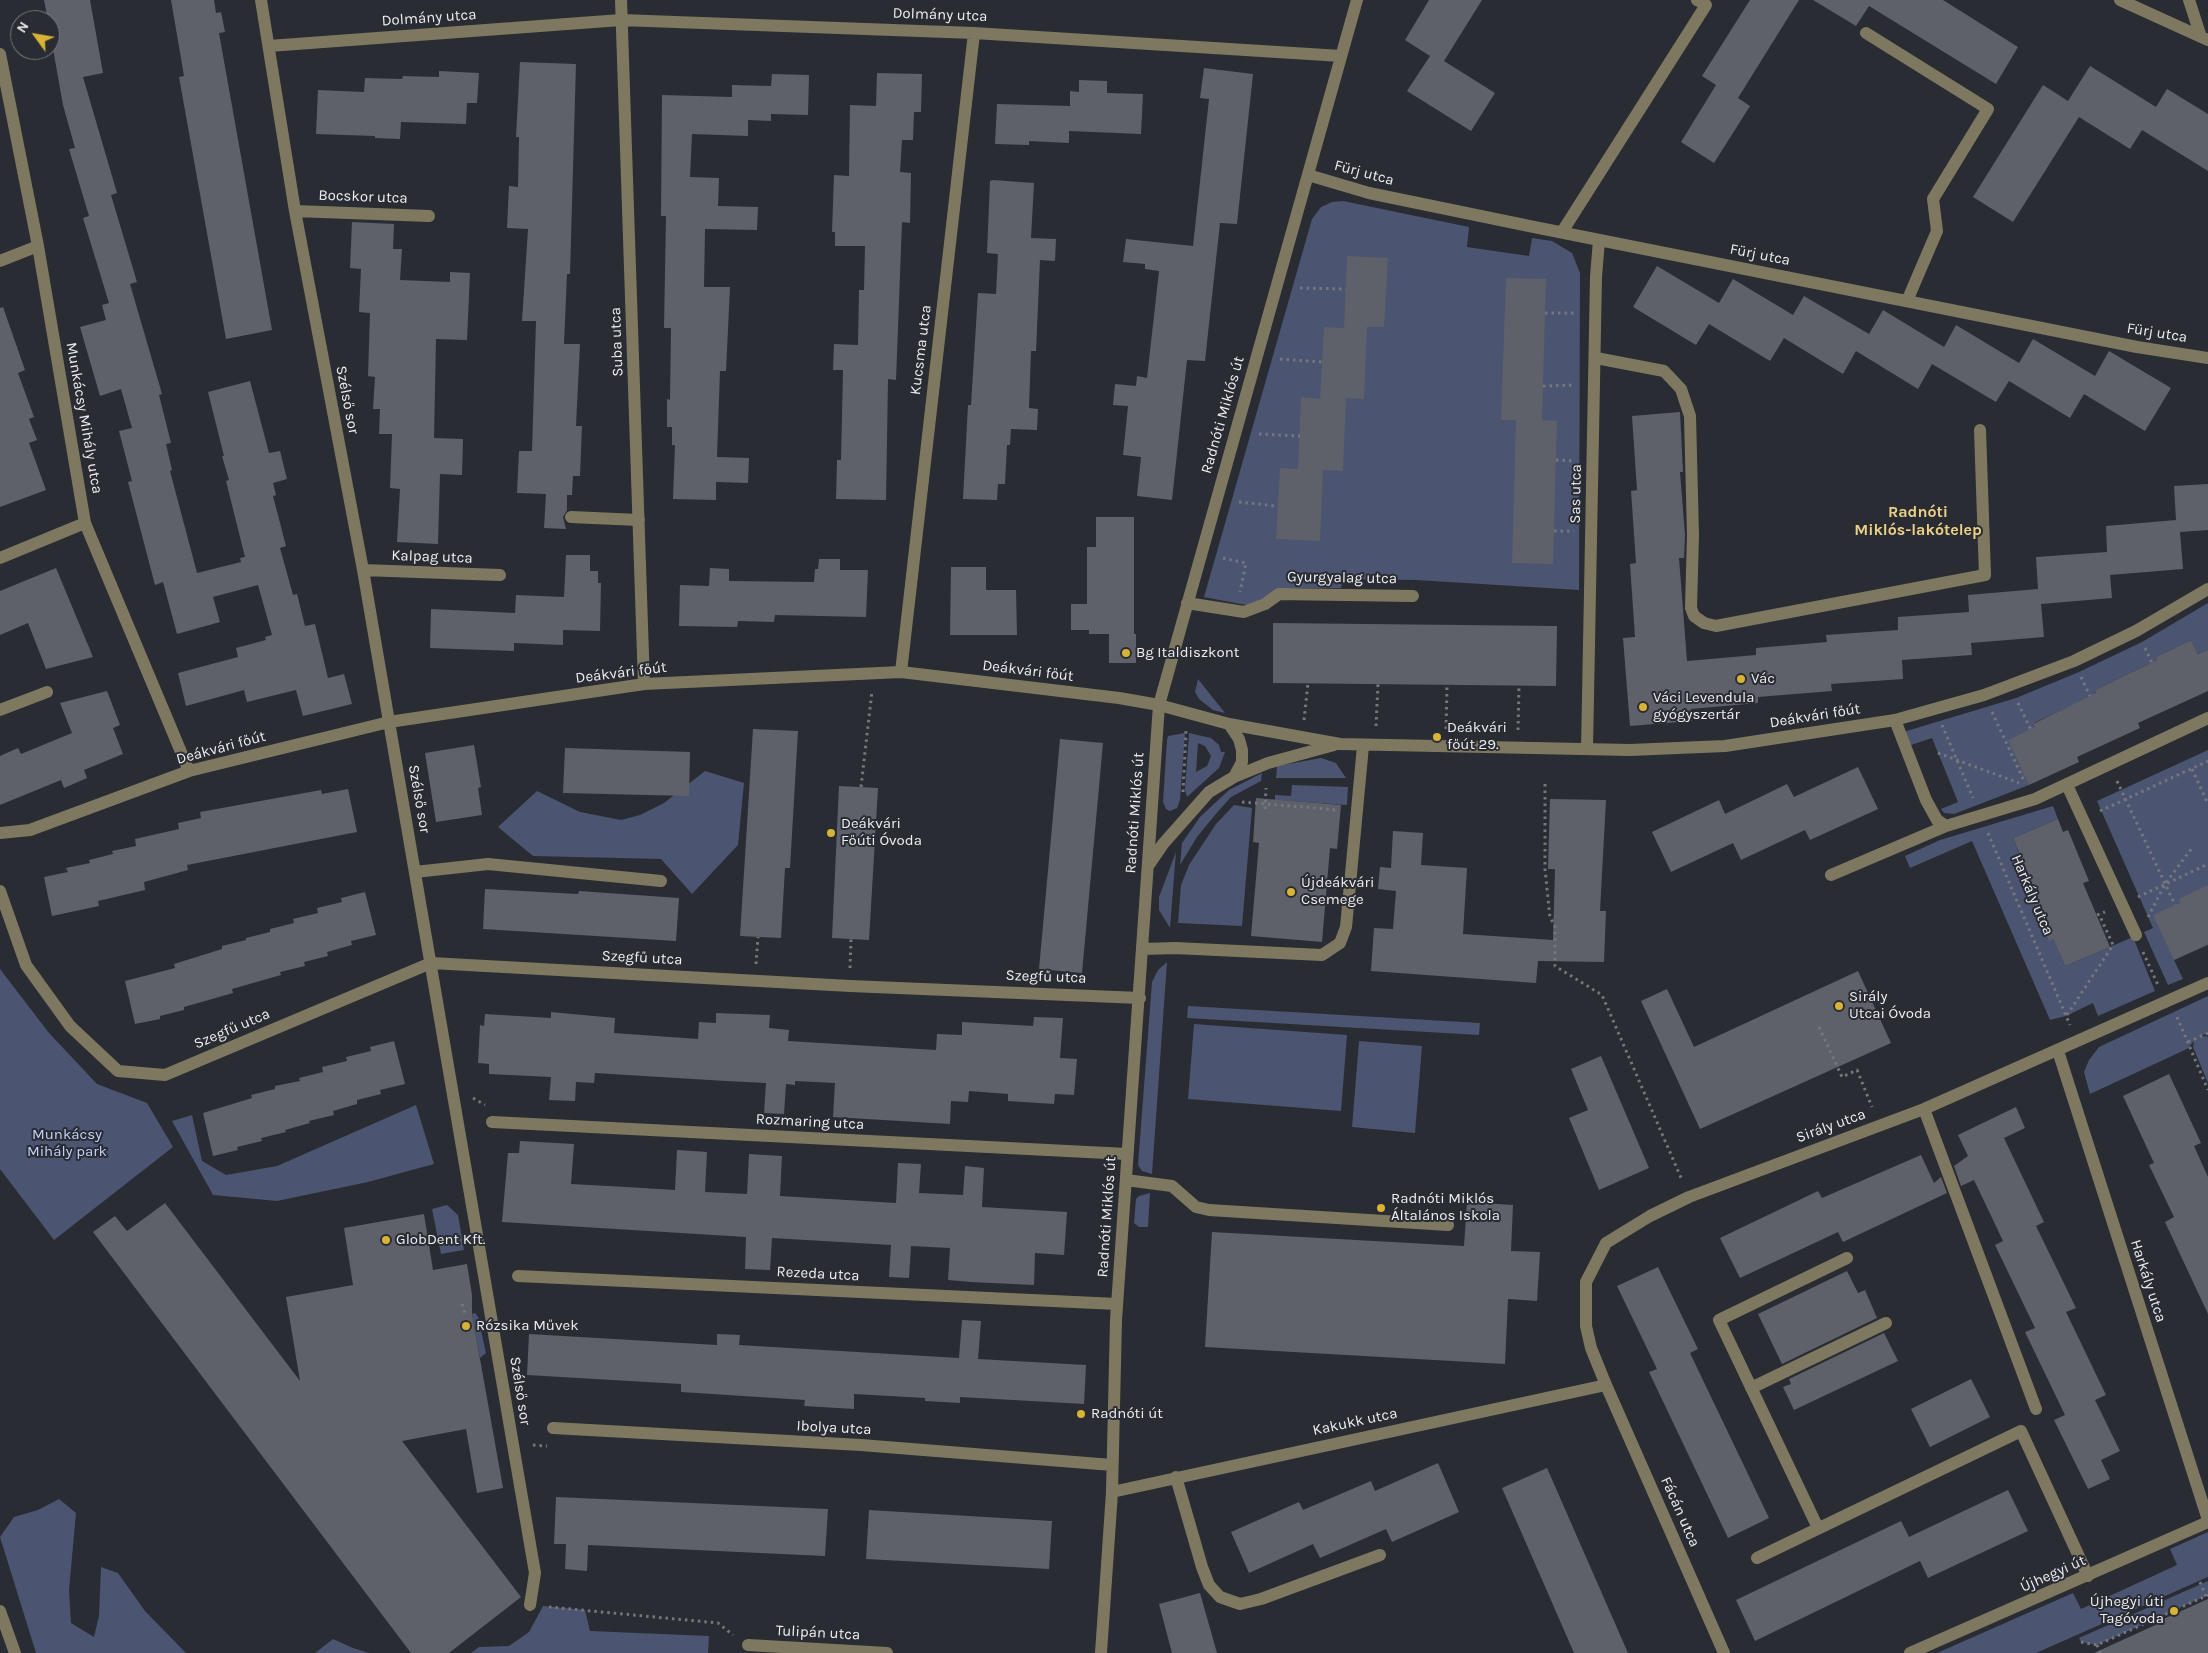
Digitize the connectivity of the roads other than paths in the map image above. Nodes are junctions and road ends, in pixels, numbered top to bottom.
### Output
1 (261, 0) edge
2 (621, 0) edge
3 (1357, 0) edge
4 (1697, 0) edge
5 (2120, 0) edge
6 (2189, 0) edge
7 (622, 20) junction
8 (974, 33) junction
9 (1866, 33) dead end
10 (2205, 39) edge
11 (269, 46) junction
12 (0, 54) edge
13 (1341, 56) junction
14 (1308, 175) junction
15 (295, 211) junction
16 (429, 216) dead end
17 (1562, 232) junction
18 (1600, 240) junction
19 (38, 246) junction
20 (0, 261) edge
21 (1907, 301) junction
22 (1596, 358) junction
23 (2208, 358) edge
24 (1980, 430) dead end
25 (572, 517) dead end
26 (639, 520) junction
27 (85, 523) junction
28 (0, 558) edge
29 (363, 570) junction
30 (500, 576) dead end
31 (2208, 589) edge
32 (1413, 596) dead end
33 (1187, 603) junction
34 (901, 672) junction
35 (644, 684) junction
36 (47, 692) dead end
37 (1159, 705) junction
38 (0, 710) edge
39 (2208, 718) edge
40 (1895, 720) junction
41 (389, 722) junction
42 (1229, 724) junction
43 (1340, 744) junction
44 (1364, 746) junction
45 (1587, 749) junction
46 (190, 771) junction
47 (1234, 777) junction
48 (2067, 785) junction
49 (1946, 826) junction
50 (0, 833) edge
51 (1148, 866) junction
52 (415, 872) junction
53 (1831, 875) dead end
54 (661, 881) dead end
55 (0, 891) edge
56 (2136, 936) road end
57 (1143, 949) junction
58 (431, 963) junction
59 (2208, 983) edge
60 (1140, 998) junction
61 (2058, 1051) junction
62 (1924, 1109) junction
63 (497, 1123) road end
64 (1127, 1154) junction
65 (1126, 1180) junction
66 (1448, 1225) dead end
67 (1847, 1258) dead end
68 (518, 1276) dead end
69 (1117, 1304) junction
70 (1886, 1323) dead end
71 (1606, 1385) junction
72 (1751, 1388) junction
73 (2036, 1409) dead end
74 (553, 1428) dead end
75 (1112, 1465) junction
76 (1176, 1477) junction
77 (1112, 1492) junction
78 (2208, 1521) edge
79 (1818, 1528) junction
80 (1380, 1555) dead end
81 (1757, 1558) dead end
82 (2088, 1576) junction
83 (530, 1605) road end
84 (0, 1611) edge
85 (748, 1645) dead end
86 (14, 1653) edge
87 (887, 1653) edge
88 (1101, 1653) edge
89 (1724, 1653) edge
90 (1910, 1653) edge

1 - 11 street, Szélső sor
2 - 7 street, Suba utca
3 - 13 street, Radnóti Miklós út
4 - 17 street
5 - 10 street
6 - 10 street
7 - 8 street, Dolmány utca
7 - 11 street, Dolmány utca
7 - 26 street, Suba utca
8 - 13 street, Dolmány utca
8 - 34 street, Kucsma utca
9 - 21 street
11 - 15 street, Szélső sor
12 - 19 street, Munkácsy Mihály utca
13 - 14 street, Radnóti Miklós út
14 - 17 street, Fürj utca
14 - 33 street, Radnóti Miklós út
15 - 16 street, Bocskor utca
15 - 29 street, Szélső sor
17 - 18 street, Fürj utca
18 - 21 street, Fürj utca
18 - 22 street, Sas utca
19 - 20 street
19 - 27 street, Munkácsy Mihály utca
21 - 23 street, Fürj utca
22 - 24 street
22 - 45 street, Sas utca
25 - 26 street
26 - 35 street, Suba utca
27 - 28 street
27 - 46 street, Munkácsy Mihály utca
29 - 30 street, Kalpag utca
29 - 41 street, Szélső sor
31 - 40 street, Deákvári főút
32 - 33 street, Gyurgyalag utca
33 - 37 street, Radnóti Miklós út
34 - 35 street, Deákvári főút
34 - 37 street, Deákvári főút
35 - 41 street, Deákvári főút
36 - 38 street
37 - 42 street, Deákvári főút
37 - 51 street, Radnóti Miklós út
39 - 48 street
40 - 45 street, Deákvári főút
40 - 49 street
41 - 46 street, Deákvári főút
41 - 52 street, Szélső sor
42 - 43 street, Deákvári főút
42 - 47 street
43 - 44 street, Deákvári főút
43 - 47 street, Deákvári főút
44 - 45 street, Deákvári főút
44 - 57 street
46 - 50 street, Deákvári főút
47 - 51 street, Deákvári főút
48 - 49 street
48 - 56 street
49 - 53 street
51 - 57 street, Radnóti Miklós út
52 - 54 street
52 - 58 street, Szélső sor
55 - 58 street, Szegfű utca
57 - 60 street, Radnóti Miklós út
58 - 60 street, Szegfű utca
58 - 83 street, Szélső sor
59 - 61 street, Sirály utca
60 - 64 street, Radnóti Miklós út
61 - 62 street, Sirály utca
61 - 78 street, Harkály utca
62 - 71 street, Sirály utca
62 - 73 street
63 - 64 street, Rozmaring utca
64 - 65 street, Radnóti Miklós út
65 - 66 street
65 - 69 street, Radnóti Miklós út
67 - 72 street
68 - 69 street, Rezeda utca
69 - 75 street, Radnóti Miklós út
70 - 72 street
71 - 76 street, Kakukk utca
71 - 89 street, Fácán utca
72 - 79 street
74 - 75 street, Ibolya utca
75 - 77 street, Radnóti Miklós út
76 - 77 street, Kakukk utca
76 - 80 street
77 - 88 street, Radnóti Miklós út
78 - 82 street, Újhegyi út
79 - 81 street
79 - 82 street
82 - 90 street, Újhegyi út
84 - 86 street
85 - 87 street, Tulipán utca

